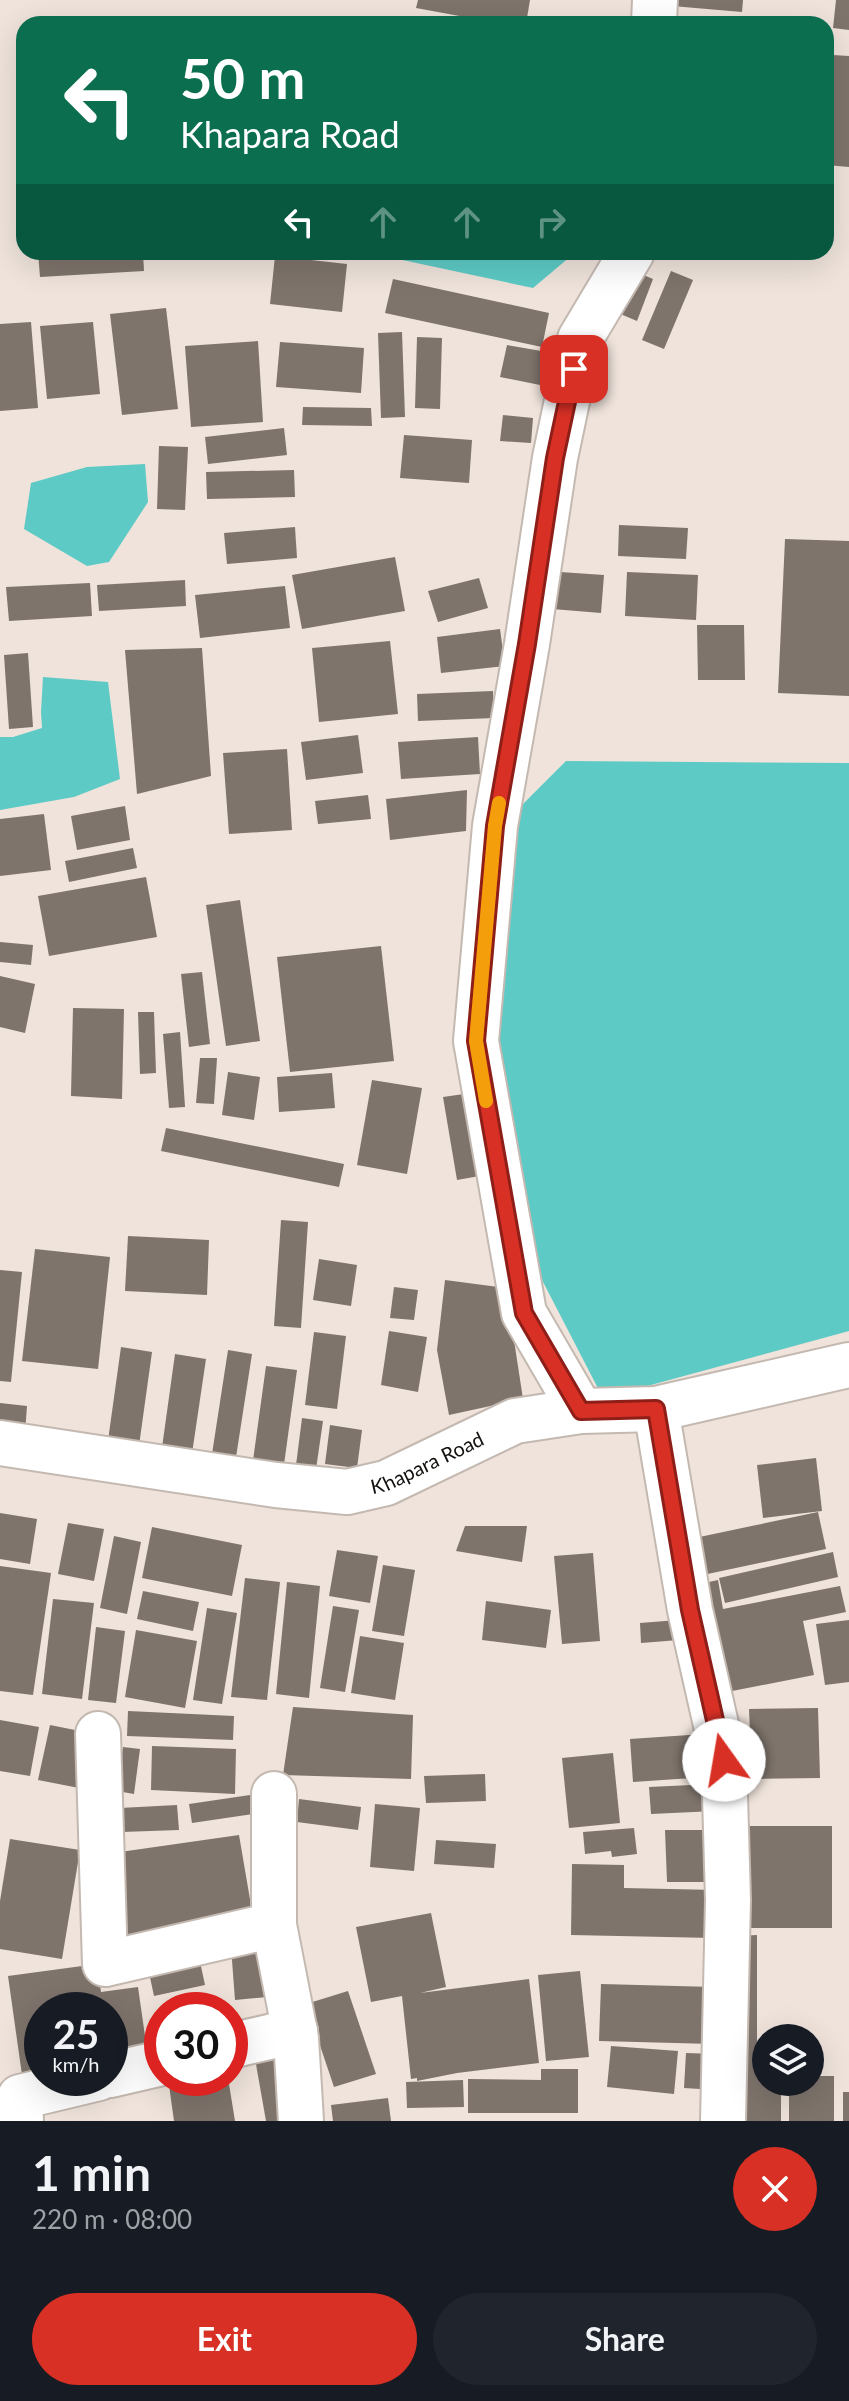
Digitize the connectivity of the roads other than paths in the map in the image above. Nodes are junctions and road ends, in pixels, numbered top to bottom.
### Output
1 (627, 260) edge
2 (849, 1365) edge
3 (656, 1409) junction
4 (581, 1411) junction
5 (0, 1443) edge
6 (98, 1734) dead end
7 (274, 1794) dead end
8 (274, 1925) junction
9 (295, 2031) junction
10 (248, 2042) edge
11 (24, 2096) edge
12 (21, 2121) edge
13 (301, 2121) edge
14 (723, 2121) edge

1 - 4 street
2 - 3 street, Khapara Road
3 - 4 street, Khapara Road
3 - 14 street
4 - 5 street, Khapara Road
6 - 8 street
7 - 8 street
8 - 9 street
9 - 10 street
9 - 13 street
11 - 12 street

